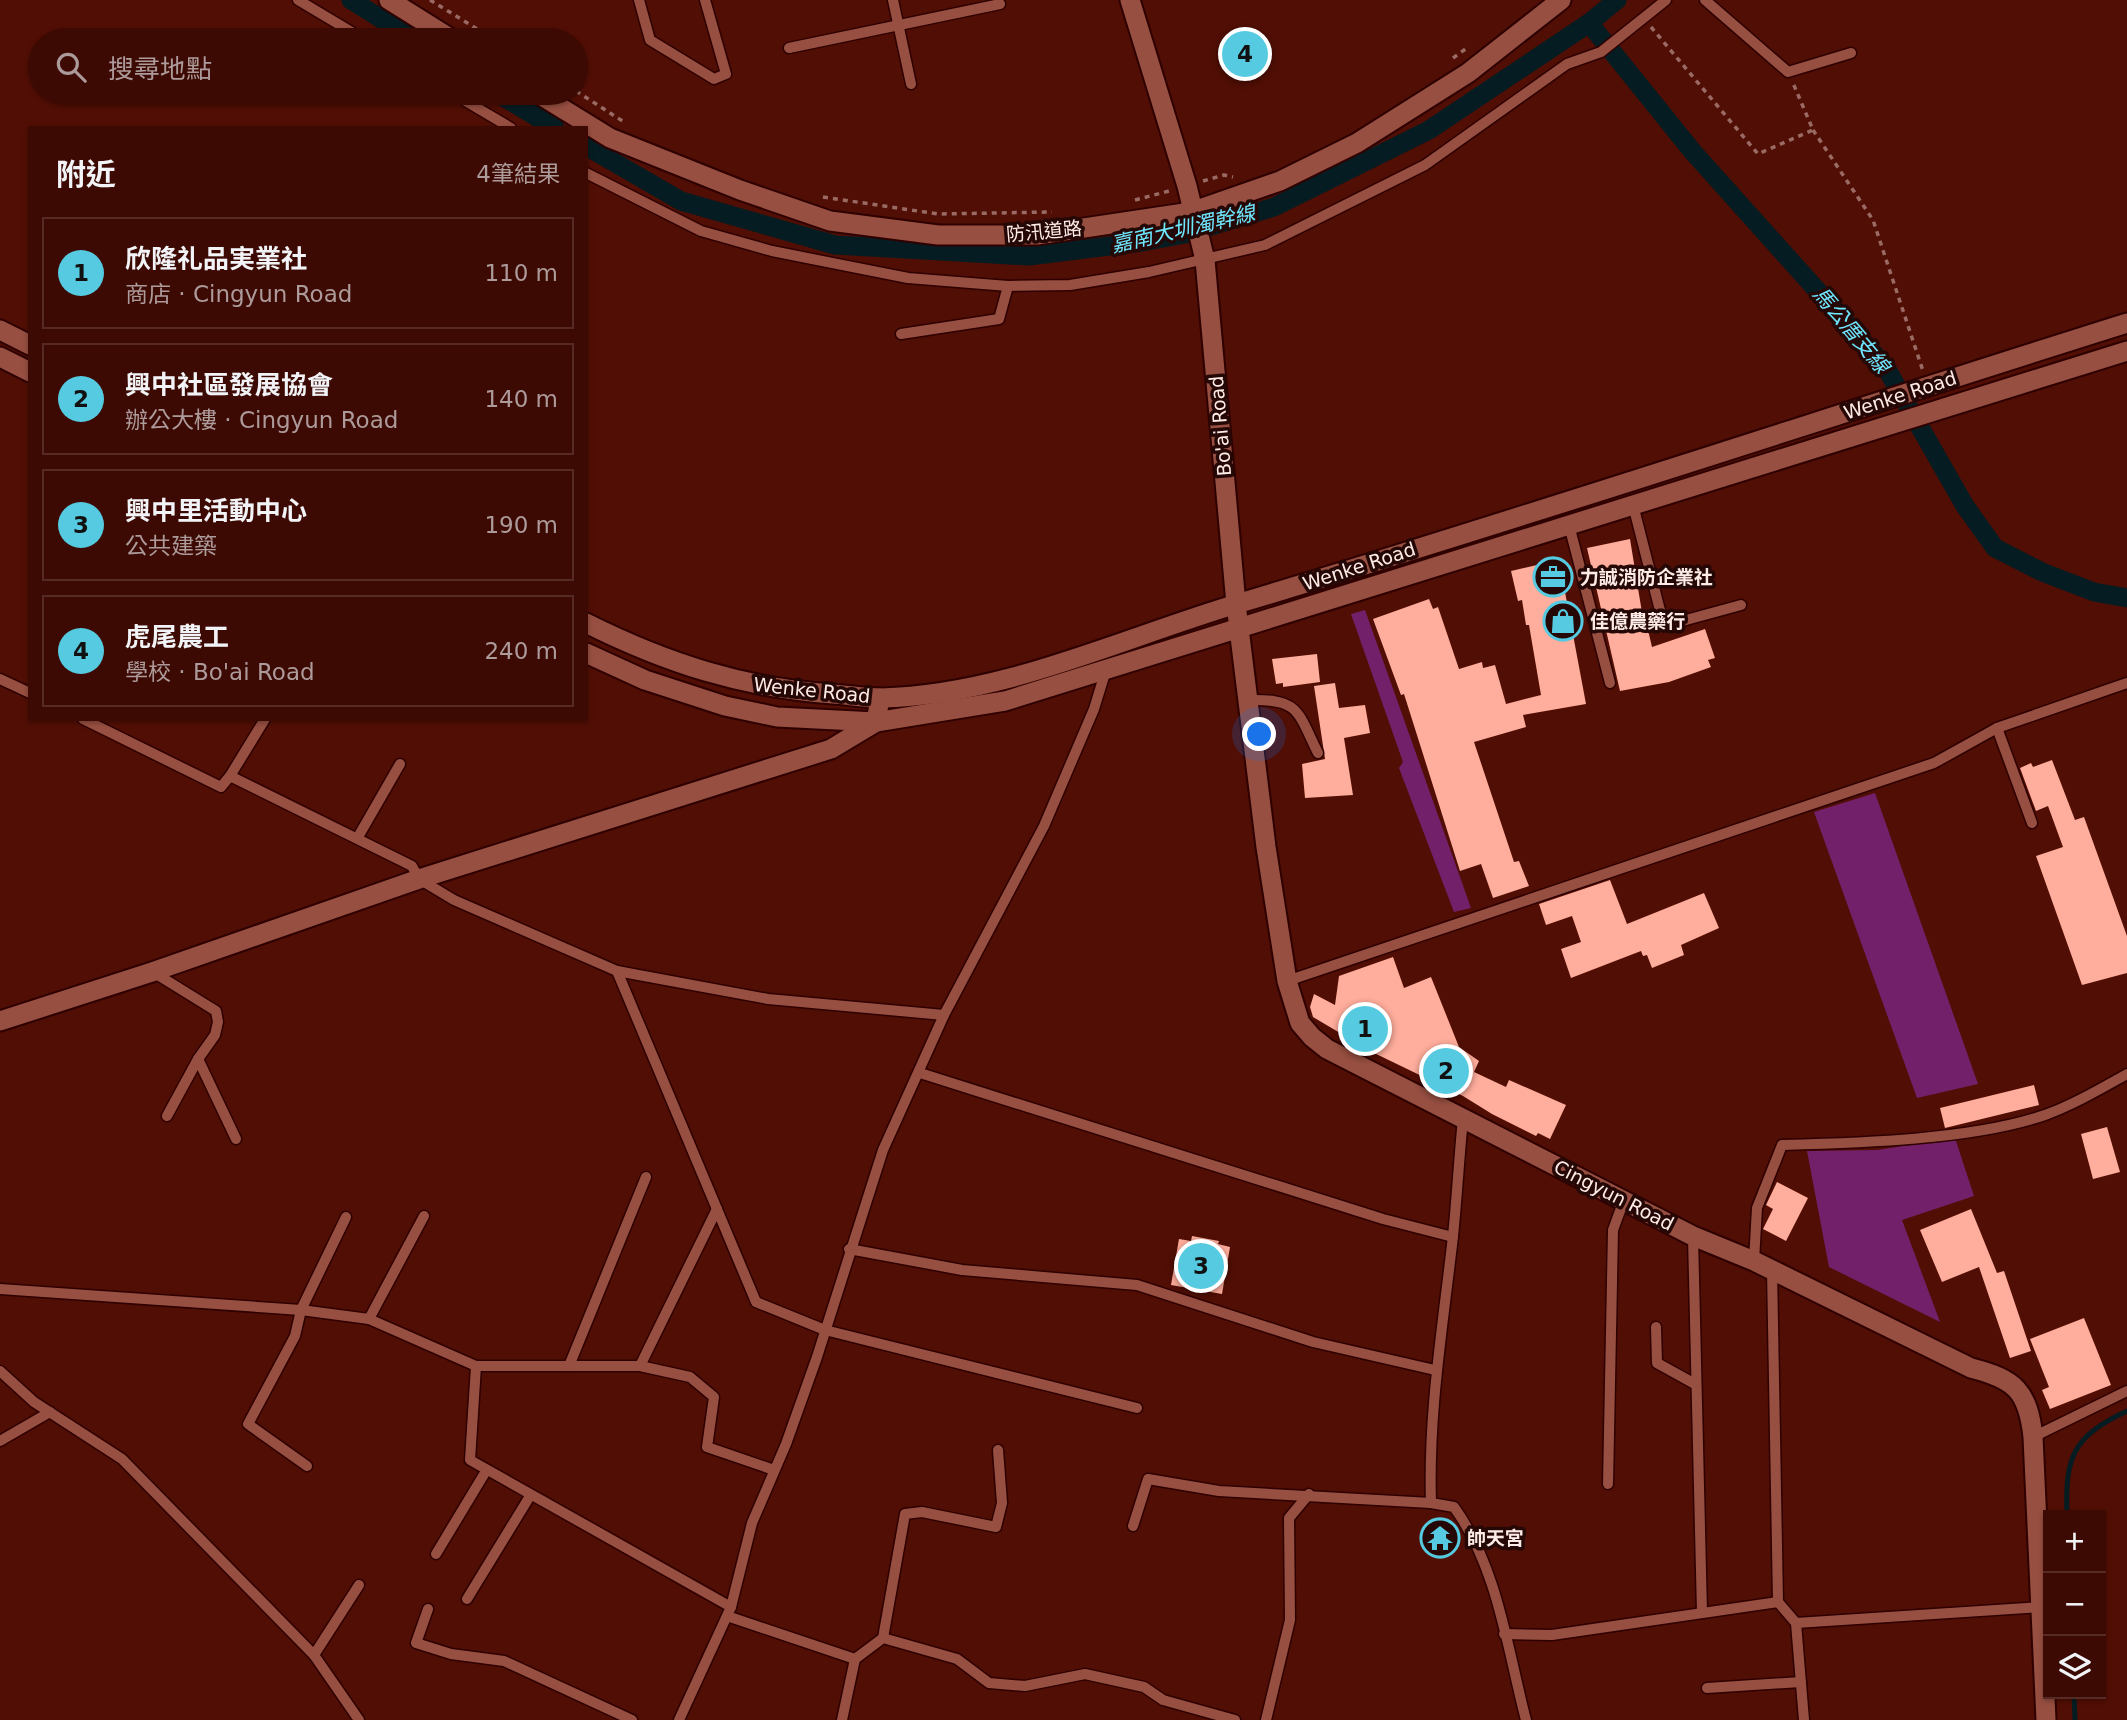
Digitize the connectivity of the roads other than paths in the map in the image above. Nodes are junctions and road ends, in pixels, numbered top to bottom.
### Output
1 (298, 0) edge
2 (389, 0) edge
3 (639, 0) edge
4 (705, 0) edge
5 (893, 0) edge
6 (1130, 0) edge
7 (1561, 0) edge
8 (1666, 0) edge
9 (1705, 0) edge
10 (1000, 4) dead end
11 (898, 26) junction
12 (345, 28) edge
13 (434, 28) edge
14 (789, 48) dead end
15 (1851, 53) dead end
16 (911, 84) dead end
17 (472, 105) edge
18 (556, 105) edge
19 (508, 126) edge
20 (588, 174) edge
21 (1195, 214) junction
22 (1204, 254) junction
23 (1008, 286) junction
24 (2127, 323) edge
25 (0, 330) edge
26 (901, 334) dead end
27 (28, 344) edge
28 (2127, 351) edge
29 (0, 357) edge
30 (28, 371) edge
31 (1930, 386) junction
32 (1941, 409) junction
33 (1633, 505) junction
34 (1569, 525) junction
35 (1236, 604) junction
36 (1741, 605) dead end
37 (588, 624) edge
38 (1239, 629) junction
39 (1113, 645) junction
40 (588, 654) edge
41 (1107, 668) junction
42 (0, 679) edge
43 (1611, 683) dead end
44 (2127, 683) edge
45 (28, 692) edge
46 (880, 698) junction
47 (1249, 700) junction
48 (87, 721) edge
49 (264, 721) edge
50 (876, 722) junction
51 (1997, 727) junction
52 (1318, 753) dead end
53 (400, 764) dead end
54 (230, 776) junction
55 (2032, 823) dead end
56 (358, 837) junction
57 (419, 879) junction
58 (617, 971) junction
59 (152, 972) junction
60 (1287, 981) junction
61 (944, 1015) junction
62 (0, 1021) edge
63 (198, 1059) junction
64 (920, 1073) junction
65 (2127, 1074) edge
66 (167, 1116) dead end
67 (1463, 1119) junction
68 (236, 1139) dead end
69 (646, 1177) dead end
70 (1624, 1200) junction
71 (717, 1209) junction
72 (424, 1216) dead end
73 (346, 1217) dead end
74 (1693, 1236) junction
75 (1452, 1237) junction
76 (849, 1249) junction
77 (1763, 1265) junction
78 (0, 1289) edge
79 (301, 1310) junction
80 (369, 1318) junction
81 (1656, 1327) dead end
82 (825, 1329) junction
83 (475, 1366) junction
84 (569, 1366) junction
85 (640, 1366) junction
86 (1435, 1370) junction
87 (0, 1371) edge
88 (1695, 1384) junction
89 (2127, 1391) edge
90 (1137, 1408) dead end
91 (50, 1412) junction
92 (2033, 1437) junction
93 (0, 1441) edge
94 (998, 1450) dead end
95 (307, 1466) dead end
96 (774, 1470) junction
97 (486, 1471) junction
98 (1608, 1484) dead end
99 (1309, 1494) junction
100 (530, 1496) junction
101 (1431, 1503) junction
102 (1133, 1526) dead end
103 (436, 1554) dead end
104 (359, 1586) dead end
105 (467, 1598) dead end
106 (1778, 1602) junction
107 (2041, 1607) junction
108 (428, 1609) dead end
109 (729, 1611) junction
110 (1702, 1613) junction
111 (1796, 1623) junction
112 (1504, 1634) junction
113 (883, 1638) junction
114 (314, 1655) junction
115 (855, 1659) junction
116 (1801, 1682) junction
117 (1707, 1688) dead end
118 (359, 1720) edge
119 (632, 1720) edge
120 (679, 1720) edge
121 (842, 1720) edge
122 (1235, 1720) edge
123 (1266, 1720) edge
124 (1526, 1720) edge
125 (1804, 1720) edge
126 (2046, 1720) edge

1 - 12 lane
2 - 13 street
3 - 4 lane
5 - 11 lane
6 - 21 street
7 - 21 street, 防汛道路
8 - 22 lane
9 - 15 lane
10 - 11 lane
11 - 14 lane
11 - 16 lane
17 - 19 lane
18 - 21 street, 防汛道路
20 - 23 lane
21 - 22 street, Bo'ai Road
22 - 23 lane
22 - 35 street, Bo'ai Road
23 - 26 lane
24 - 31 street, Wenke Road
25 - 27 street
28 - 32 street, Wenke Road
29 - 30 street
31 - 32 lane
31 - 35 street, Wenke Road
32 - 33 street, Wenke Road
33 - 34 street, Wenke Road
33 - 36 lane
34 - 38 street, Wenke Road
34 - 43 lane
35 - 38 street, Cingyun Road
35 - 39 street, Wenke Road
37 - 46 street, Wenke Road
38 - 41 street, Wenke Road
38 - 47 street, Cingyun Road
39 - 41 lane
39 - 46 street, Wenke Road
40 - 50 street, Wenke Road
41 - 50 street, Wenke Road
41 - 61 lane
42 - 45 lane
44 - 51 lane
46 - 50 street
47 - 52 lane
47 - 60 street, Cingyun Road
48 - 54 lane
49 - 54 lane
50 - 57 street
51 - 55 lane
51 - 60 lane
53 - 56 lane
54 - 56 lane
56 - 57 lane
57 - 58 lane
57 - 59 street
58 - 61 lane
58 - 71 lane
59 - 62 street
59 - 63 lane
60 - 67 street, Cingyun Road
61 - 64 lane
63 - 66 lane
63 - 68 lane
64 - 75 lane
64 - 76 lane
65 - 77 lane
67 - 70 street, Cingyun Road
67 - 75 lane
69 - 84 lane
70 - 74 street, Cingyun Road
70 - 98 lane
71 - 82 lane
71 - 85 lane
72 - 80 lane
73 - 79 lane
74 - 77 street, Cingyun Road
74 - 88 lane
75 - 86 lane
76 - 82 lane
76 - 86 lane
77 - 92 street, Cingyun Road
77 - 106 lane
78 - 79 lane
79 - 80 lane
79 - 95 lane
80 - 83 lane
81 - 88 lane
82 - 90 lane
82 - 96 lane
83 - 84 lane
83 - 97 lane
84 - 85 lane
85 - 96 lane
86 - 101 lane
87 - 91 lane
88 - 110 lane
89 - 92 lane
91 - 93 lane
91 - 114 lane
92 - 107 street, Cingyun Road
94 - 113 lane
96 - 109 lane
97 - 100 lane
97 - 103 lane
99 - 101 lane
99 - 102 lane
99 - 123 lane
100 - 105 lane
100 - 109 lane
101 - 112 lane
104 - 114 lane
106 - 110 lane
106 - 111 lane
107 - 111 lane
107 - 126 street, Cingyun Road
108 - 119 lane
109 - 115 lane
109 - 120 lane
110 - 112 lane
111 - 116 lane
112 - 124 lane
113 - 115 lane
113 - 122 lane
114 - 118 lane
115 - 121 lane
116 - 117 lane
116 - 125 lane

